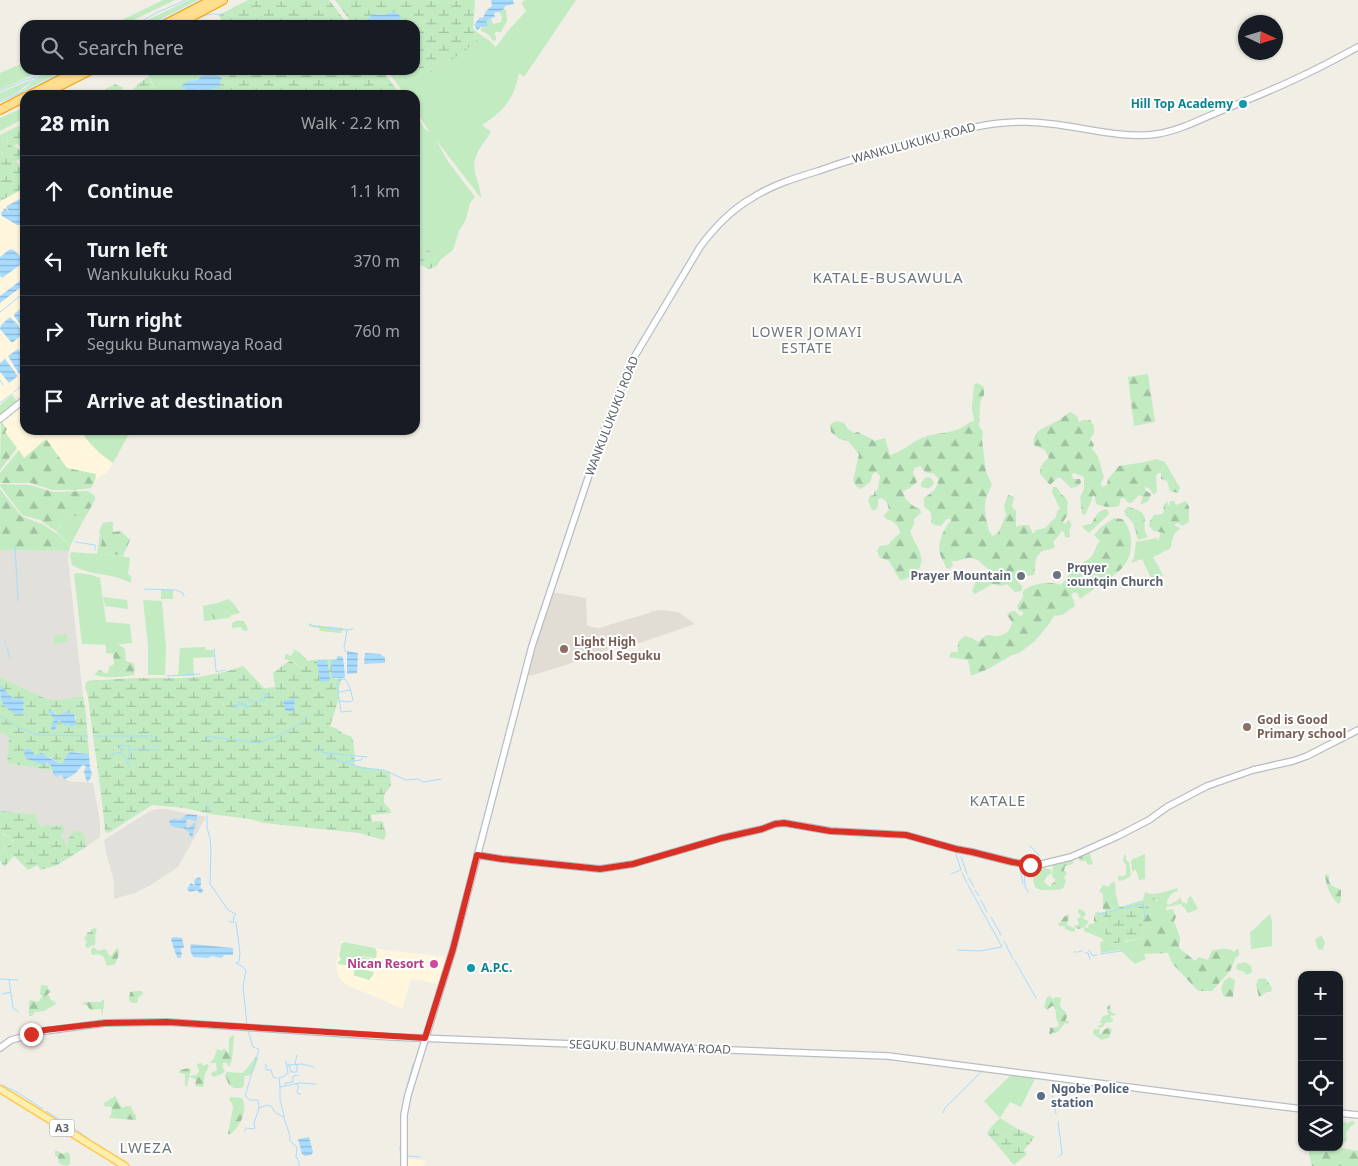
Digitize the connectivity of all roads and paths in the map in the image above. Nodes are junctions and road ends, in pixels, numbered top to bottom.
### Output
1 (212, 0) edge
2 (223, 0) edge
3 (174, 20) edge
4 (185, 20) edge
5 (1358, 48) edge
6 (69, 75) edge
7 (80, 75) edge
8 (40, 90) edge
9 (52, 90) edge
10 (20, 100) edge
11 (20, 105) edge
12 (0, 110) edge
13 (0, 115) edge
14 (20, 403) edge
15 (0, 419) edge
16 (1358, 730) edge
17 (477, 855) junction
18 (425, 1038) junction
19 (0, 1048) edge
20 (0, 1089) edge
21 (1298, 1109) edge
22 (1343, 1113) edge
23 (1358, 1115) edge
24 (125, 1166) edge
25 (404, 1166) edge

1 - 3 highway
2 - 4 highway
5 - 17 main road, WANKULUKUKU ROAD
6 - 8 highway
7 - 9 highway
10 - 12 highway
11 - 13 highway
14 - 15 main road
16 - 17 main road
17 - 18 main road, WANKULUKUKU ROAD
18 - 19 main road, SEGUKU BUNAMWAYA ROAD
18 - 21 main road, SEGUKU BUNAMWAYA ROAD
18 - 25 main road, WANKULUKUKU ROAD
20 - 24 main road, A3
22 - 23 main road

